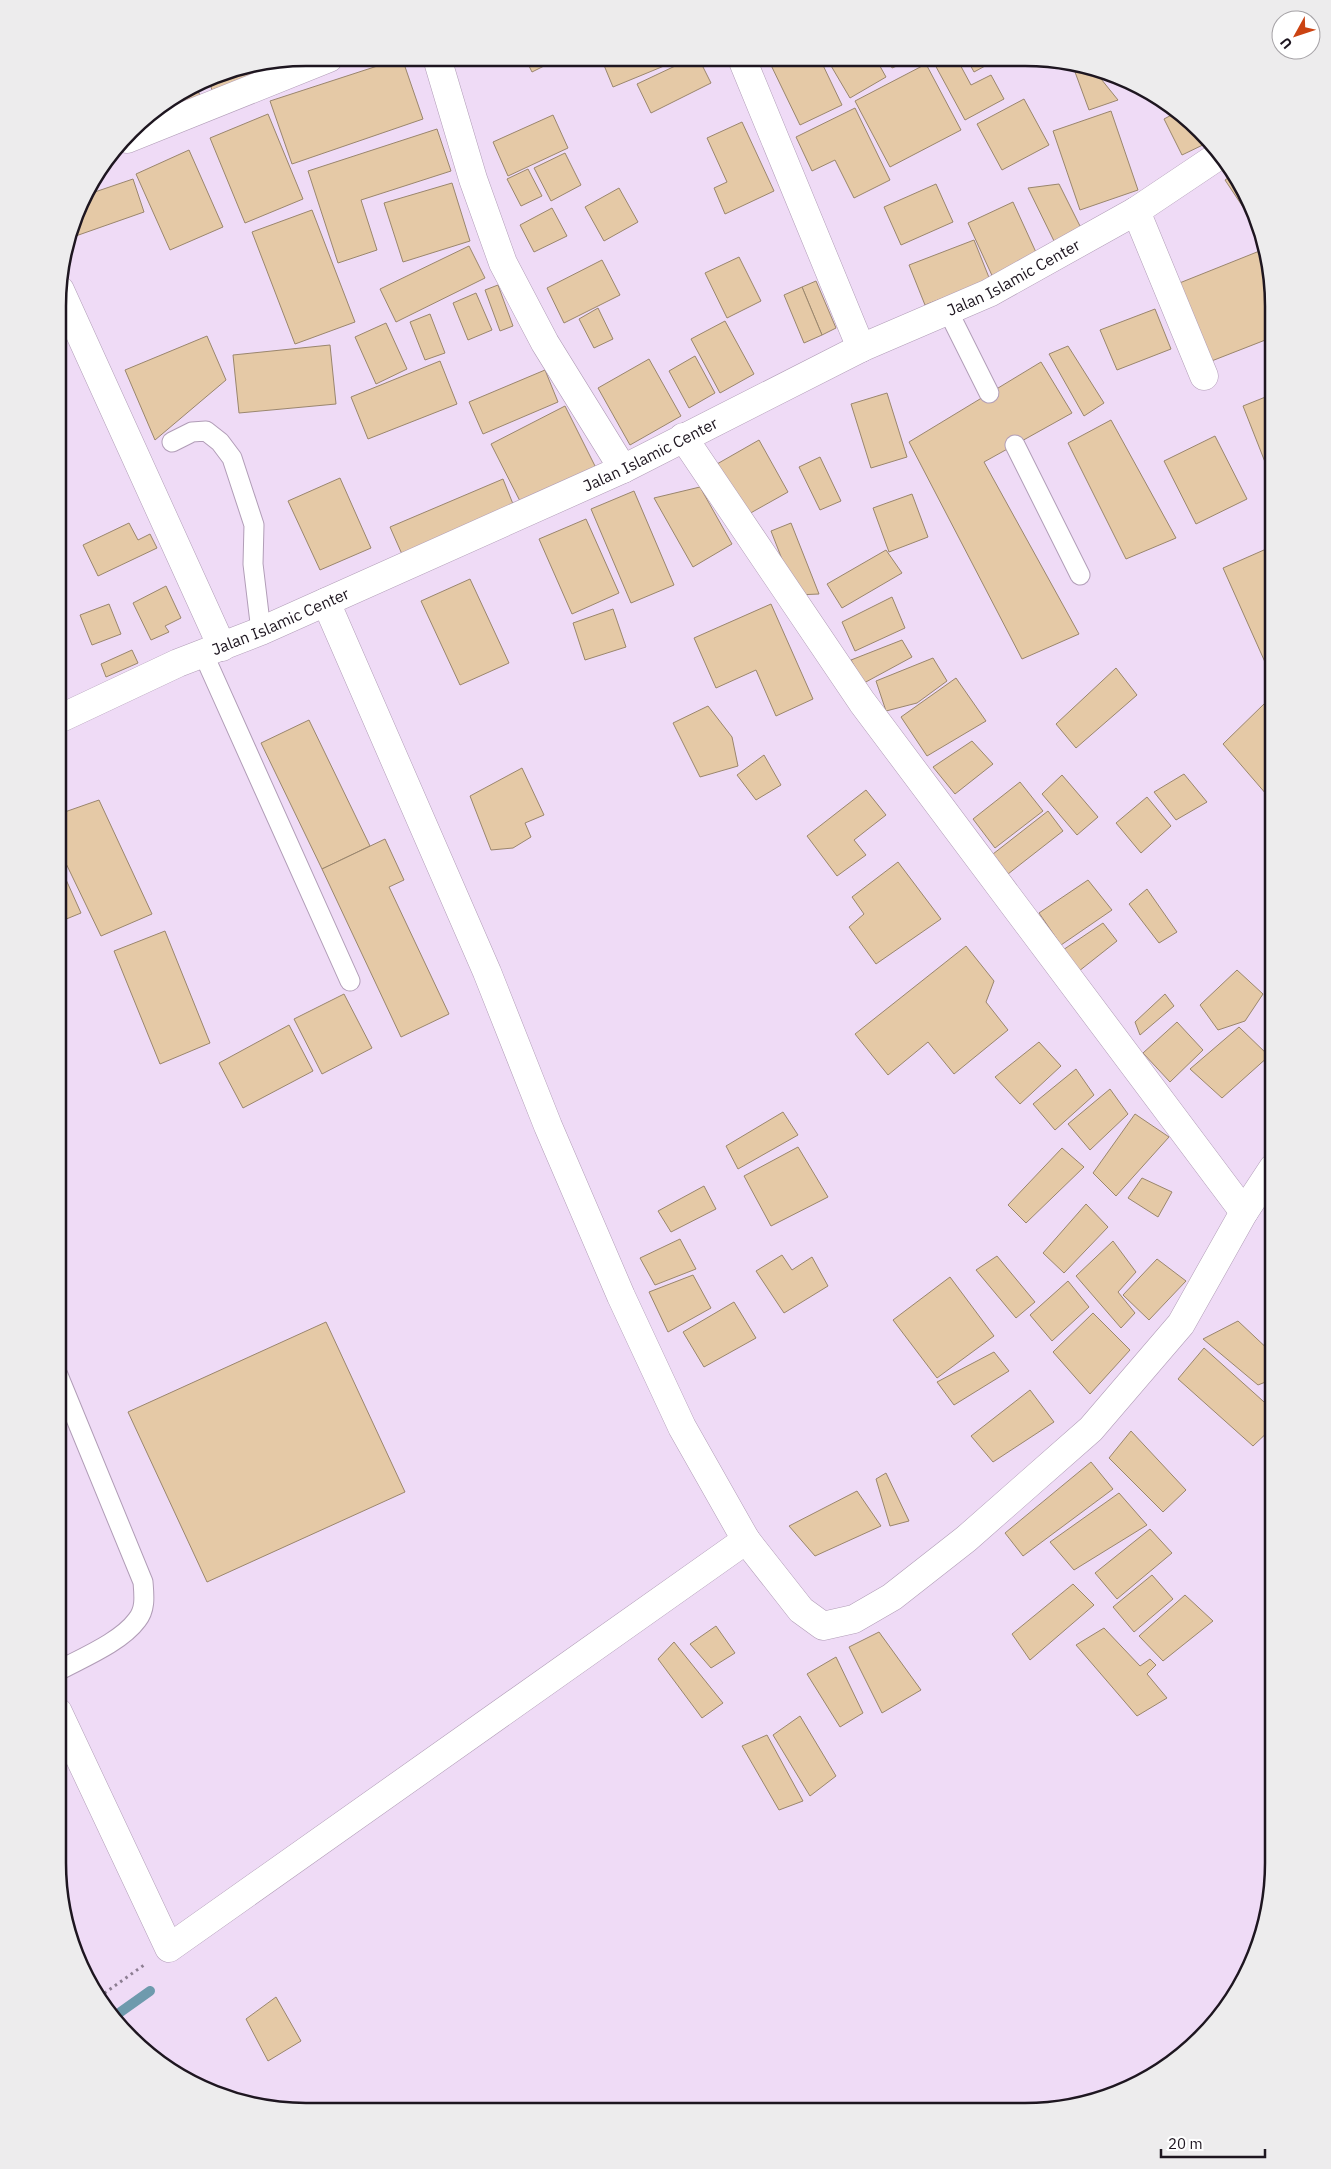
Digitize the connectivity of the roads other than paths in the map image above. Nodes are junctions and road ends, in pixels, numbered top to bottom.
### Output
1 (309, 66) edge
2 (439, 66) edge
3 (745, 66) edge
4 (137, 135) edge
5 (1214, 159) edge
6 (1136, 212) junction
7 (66, 304) edge
8 (948, 311) junction
9 (861, 348) junction
10 (1204, 376) dead end
11 (989, 393) dead end
12 (683, 436) junction
13 (172, 442) dead end
14 (1015, 445) dead end
15 (623, 469) junction
16 (1080, 575) dead end
17 (326, 602) junction
18 (261, 631) junction
19 (212, 650) junction
20 (66, 716) edge
21 (350, 981) dead end
22 (1265, 1180) edge
23 (1244, 1212) junction
24 (66, 1394) edge
25 (746, 1540) junction
26 (66, 1666) edge
27 (66, 1729) edge

1 - 4 street
2 - 15 street
3 - 9 street
5 - 6 street, Jalan Islamic Center
6 - 8 street, Jalan Islamic Center
6 - 10 street
7 - 19 street
8 - 9 street, Jalan Islamic Center
8 - 11 lane
9 - 12 street, Jalan Islamic Center
12 - 15 street, Jalan Islamic Center
12 - 23 street
13 - 18 lane
14 - 16 lane
15 - 17 street, Jalan Islamic Center
17 - 18 street, Jalan Islamic Center
17 - 25 street
18 - 19 street, Jalan Islamic Center
19 - 20 street, Jalan Islamic Center
19 - 21 lane
22 - 23 street
23 - 25 street
24 - 26 lane
25 - 27 street

